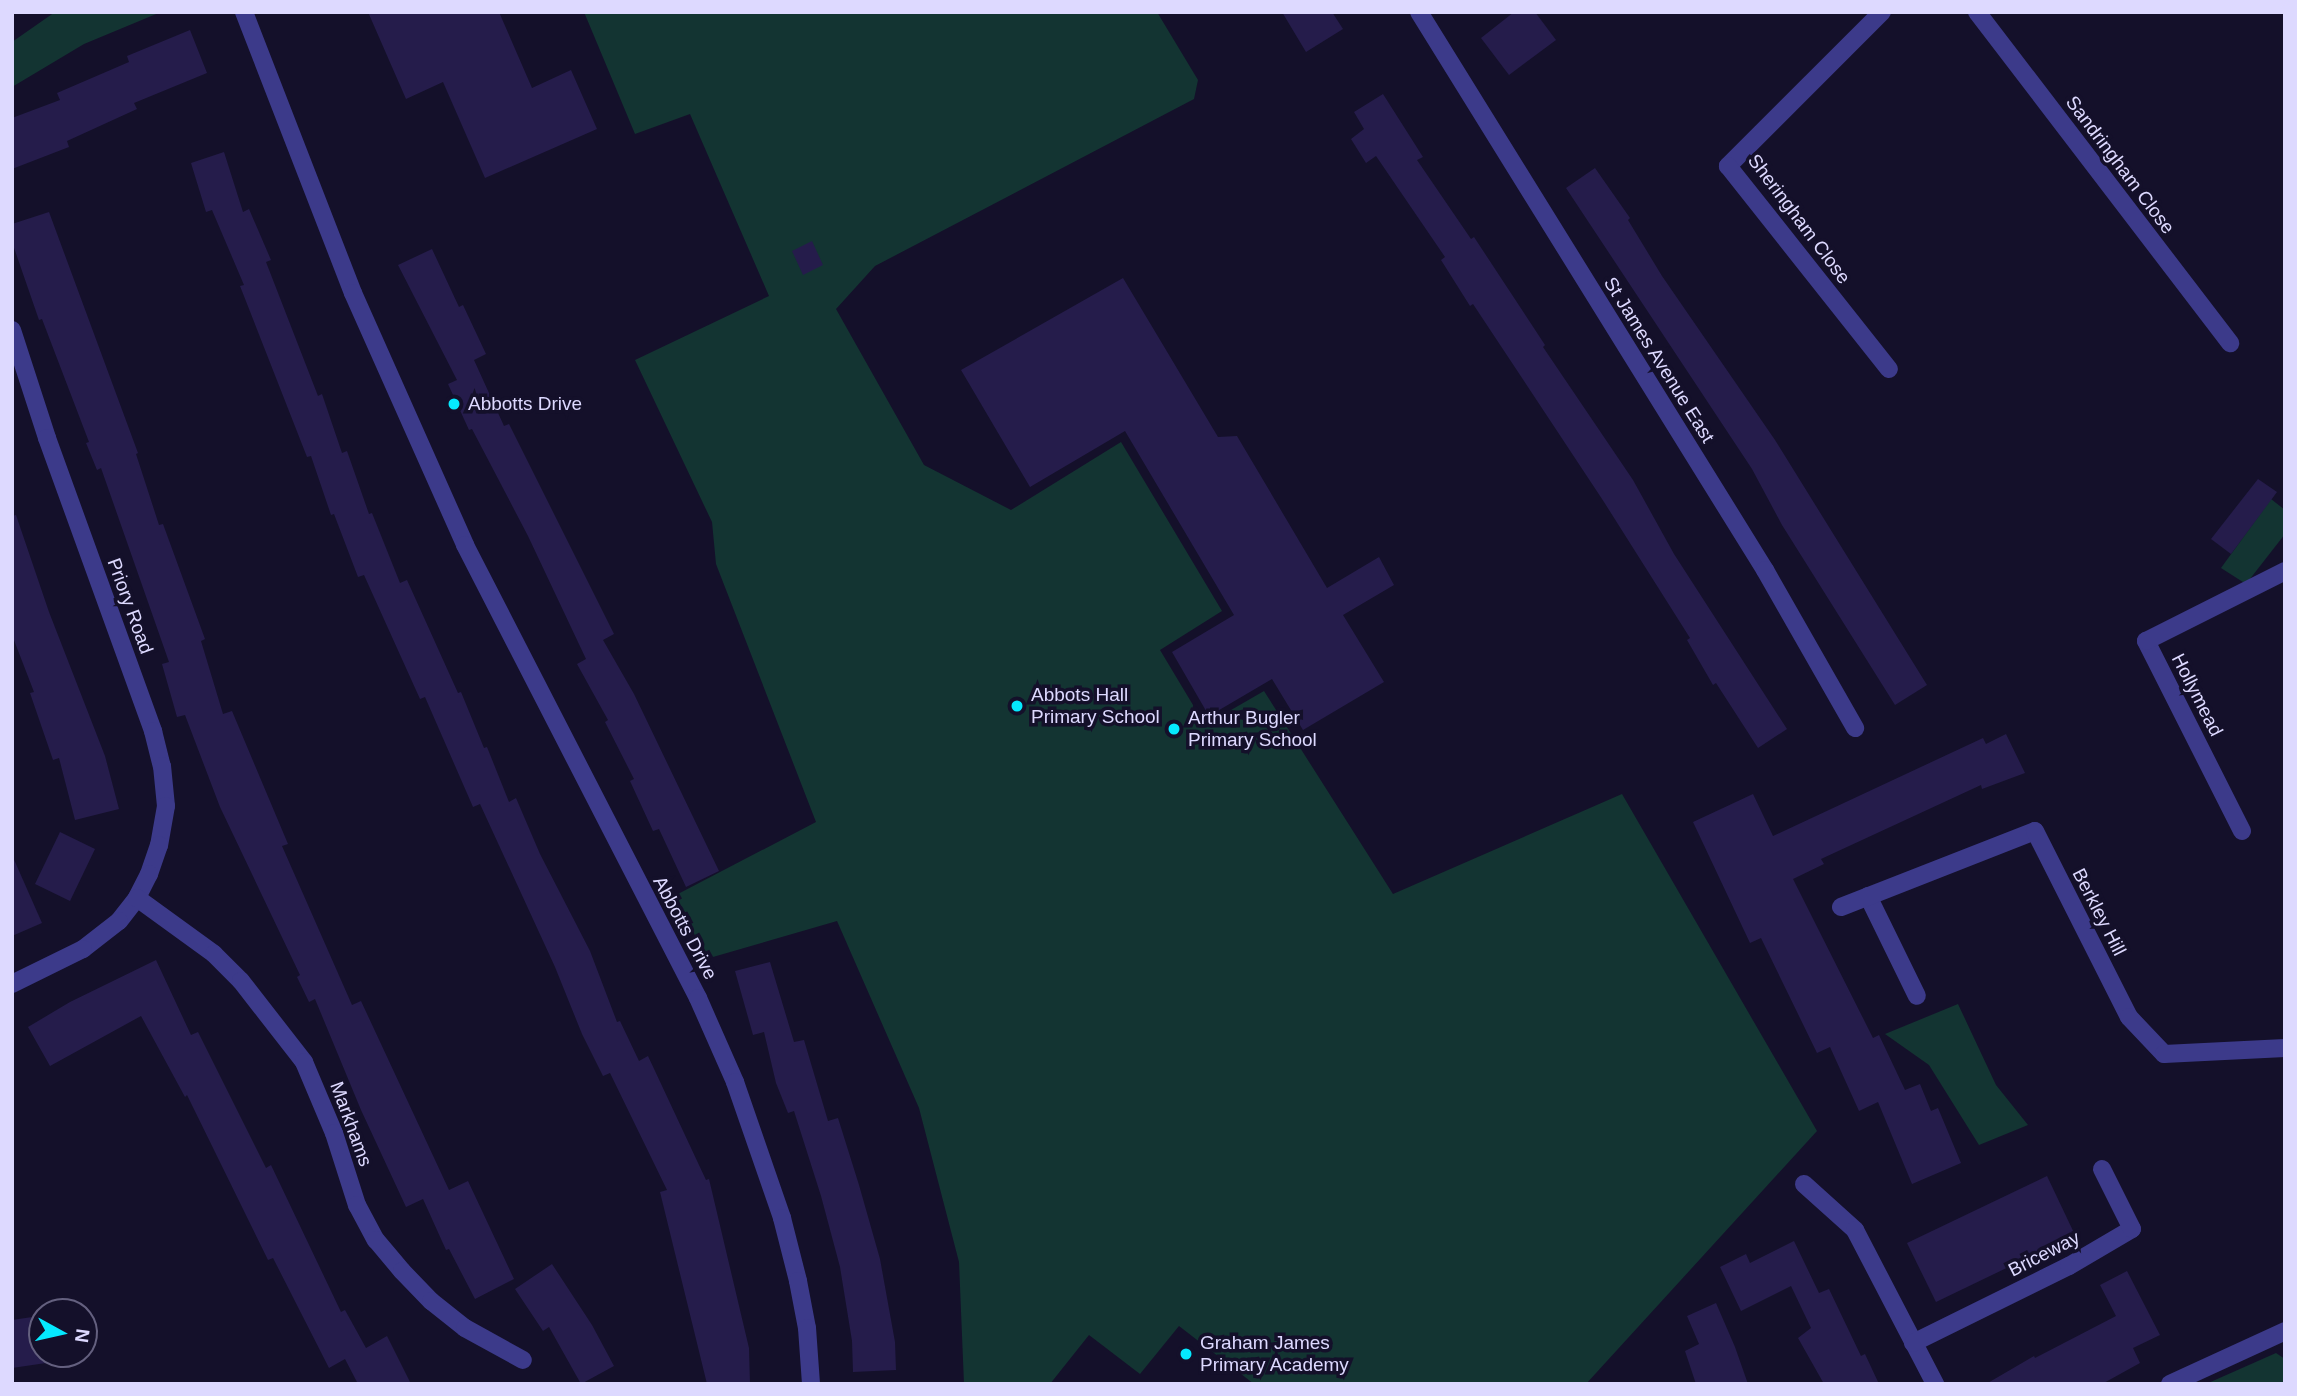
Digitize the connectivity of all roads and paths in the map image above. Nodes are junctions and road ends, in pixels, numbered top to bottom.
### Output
1 (244, 12) edge
2 (1882, 12) edge
3 (1977, 12) edge
4 (1423, 14) edge
5 (12, 330) edge
6 (2230, 343) dead end
7 (1889, 369) dead end
8 (2285, 571) edge
9 (1855, 728) dead end
10 (2242, 831) dead end
11 (1868, 896) junction
12 (137, 898) junction
13 (1841, 908) dead end
14 (12, 984) edge
15 (1917, 996) dead end
16 (2285, 1048) edge
17 (2102, 1169) dead end
18 (1804, 1184) dead end
19 (2285, 1331) edge
20 (1913, 1343) junction
21 (523, 1360) dead end
22 (811, 1384) edge
23 (1936, 1384) edge
24 (2170, 1384) edge

1 - 22 street, Abbotts Drive
2 - 7 street, Sheringham Close
3 - 6 street, Sandringham Close
4 - 9 street, St James Avenue East
5 - 12 street, Priory Road
8 - 10 street, Hollymead
11 - 13 street, Berkley Hill
11 - 15 street
11 - 16 street, Berkley Hill
12 - 14 street, Priory Road
12 - 21 street, Markhams
17 - 20 street, Briceway
18 - 20 street
19 - 24 street
20 - 23 street

